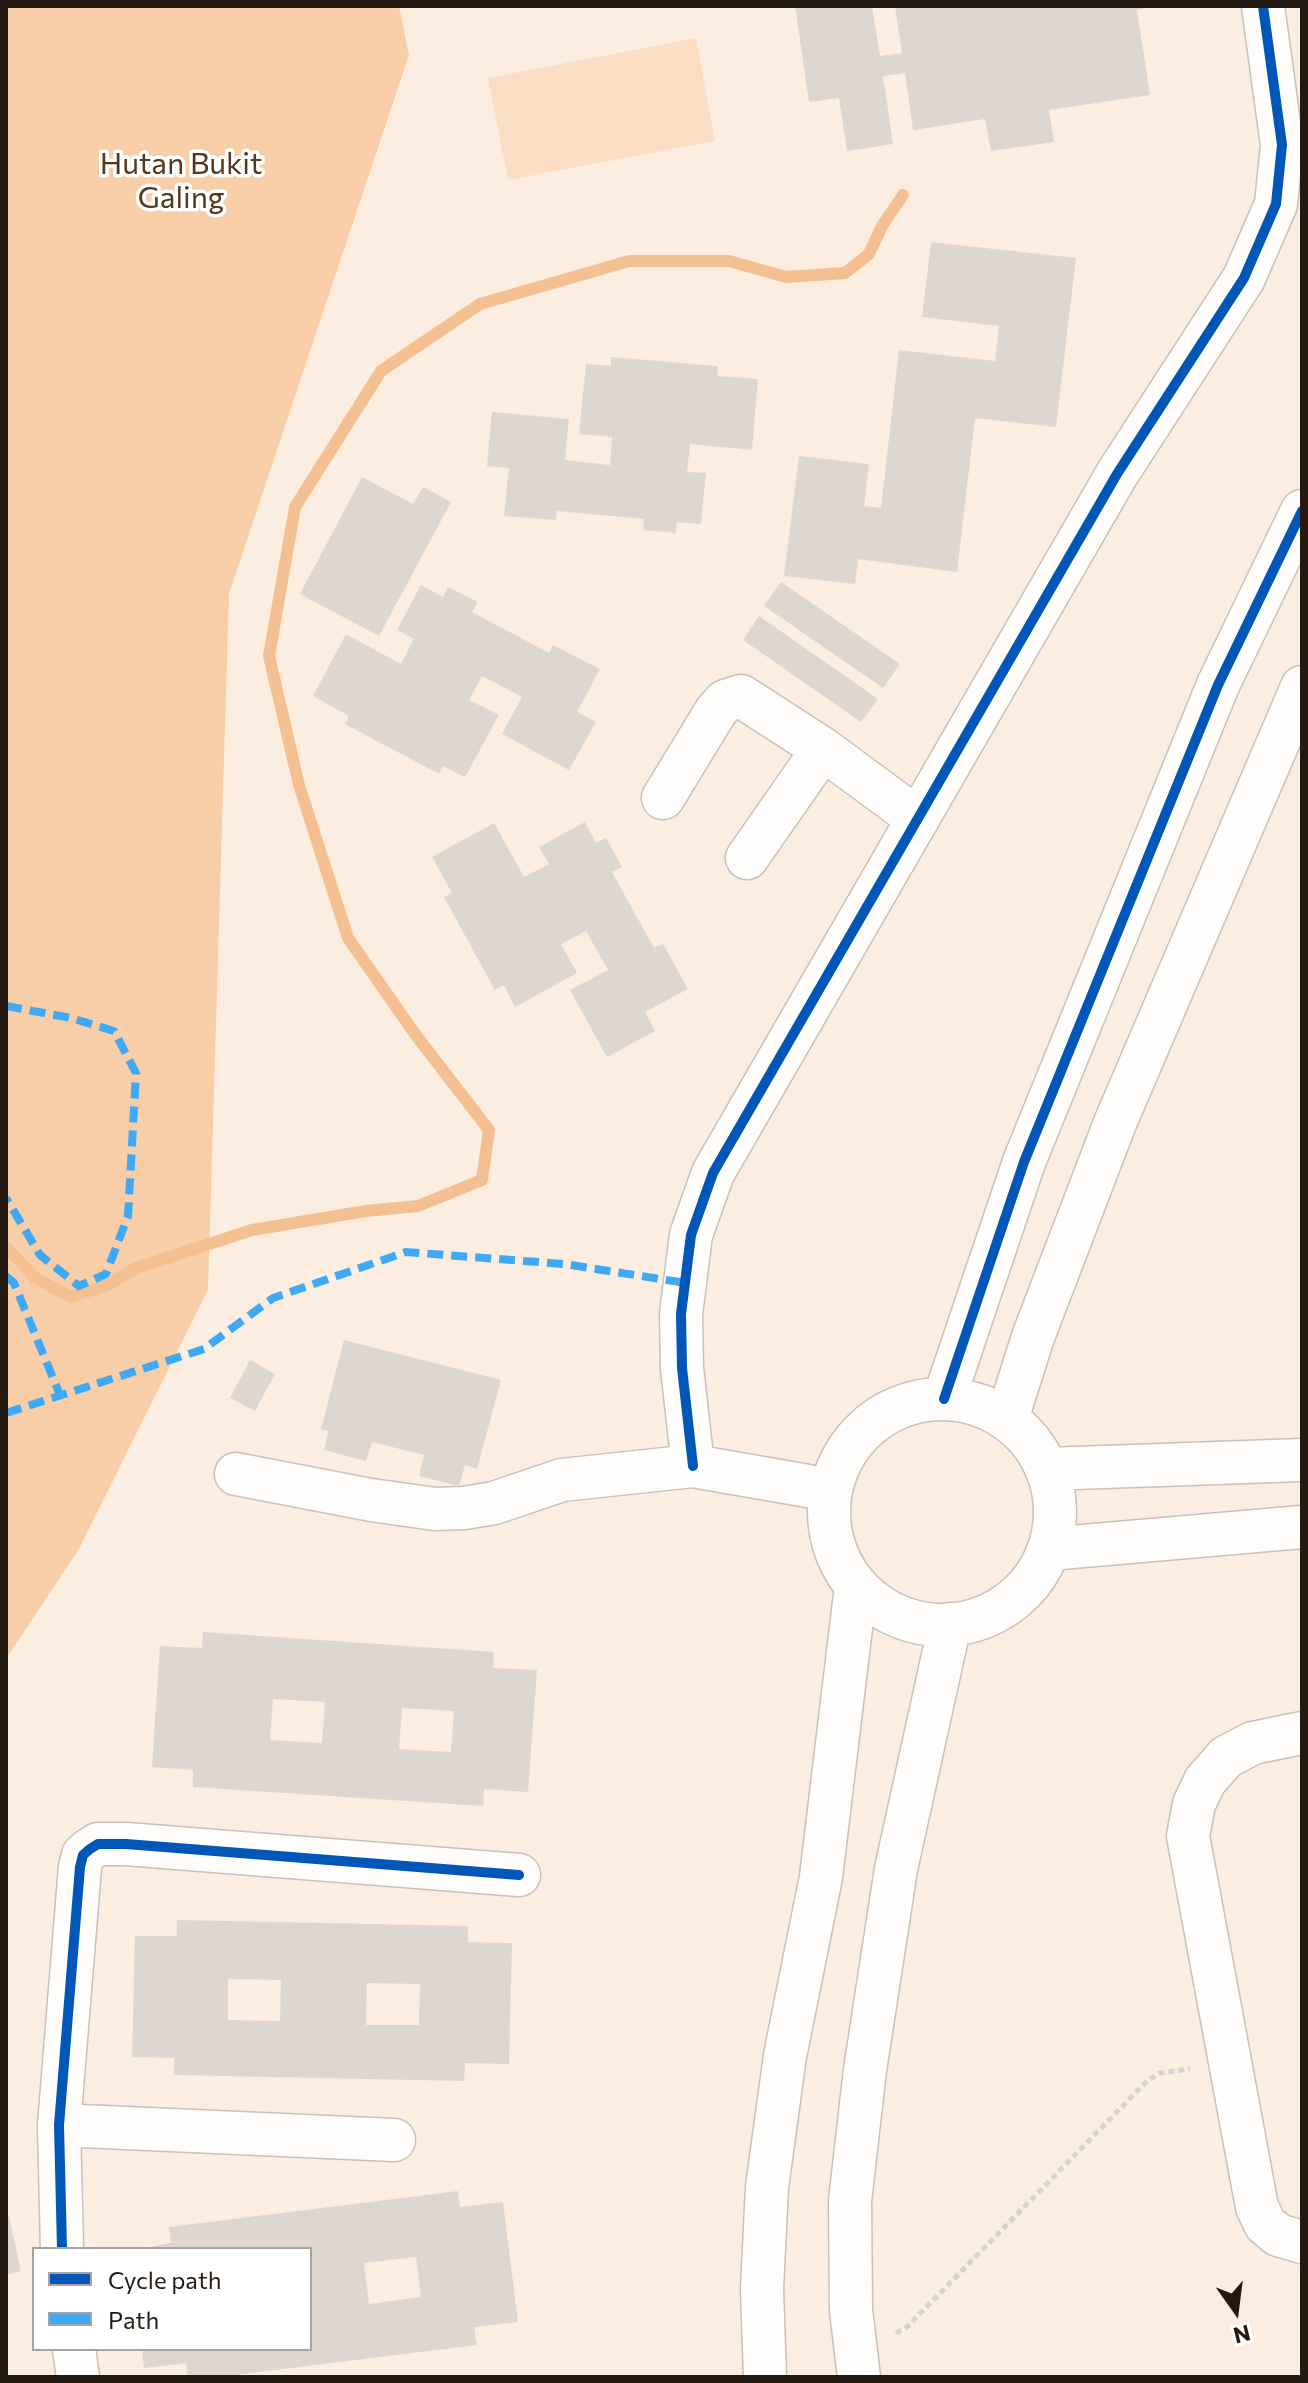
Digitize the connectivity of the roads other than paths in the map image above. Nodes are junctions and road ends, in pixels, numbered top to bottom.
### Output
1 (1263, 6) edge
2 (1302, 511) edge
3 (1302, 687) edge
4 (823, 749) junction
5 (663, 798) dead end
6 (918, 819) junction
7 (747, 858) dead end
8 (944, 1399) junction
9 (1007, 1419) junction
10 (1302, 1460) edge
11 (693, 1466) junction
12 (1047, 1469) junction
13 (236, 1474) dead end
14 (831, 1490) junction
15 (1302, 1527) edge
16 (1049, 1549) junction
17 (856, 1586) junction
18 (950, 1624) junction
19 (1302, 1733) edge
20 (519, 1875) dead end
21 (59, 2125) junction
22 (394, 2140) dead end
23 (1302, 2242) edge
24 (62, 2247) edge
25 (74, 2351) edge
26 (857, 2362) edge
27 (78, 2377) edge
28 (765, 2377) edge

1 - 6 street
2 - 8 street
3 - 9 street
4 - 5 street
4 - 6 street
4 - 7 street
6 - 11 street
8 - 9 street
8 - 14 street
9 - 12 street
10 - 12 street
11 - 13 street
11 - 14 street
12 - 16 street
14 - 17 street
15 - 16 street
16 - 18 street
17 - 18 street
17 - 28 street
18 - 26 street
19 - 23 street
20 - 21 street
21 - 22 street
21 - 24 street
25 - 27 street

